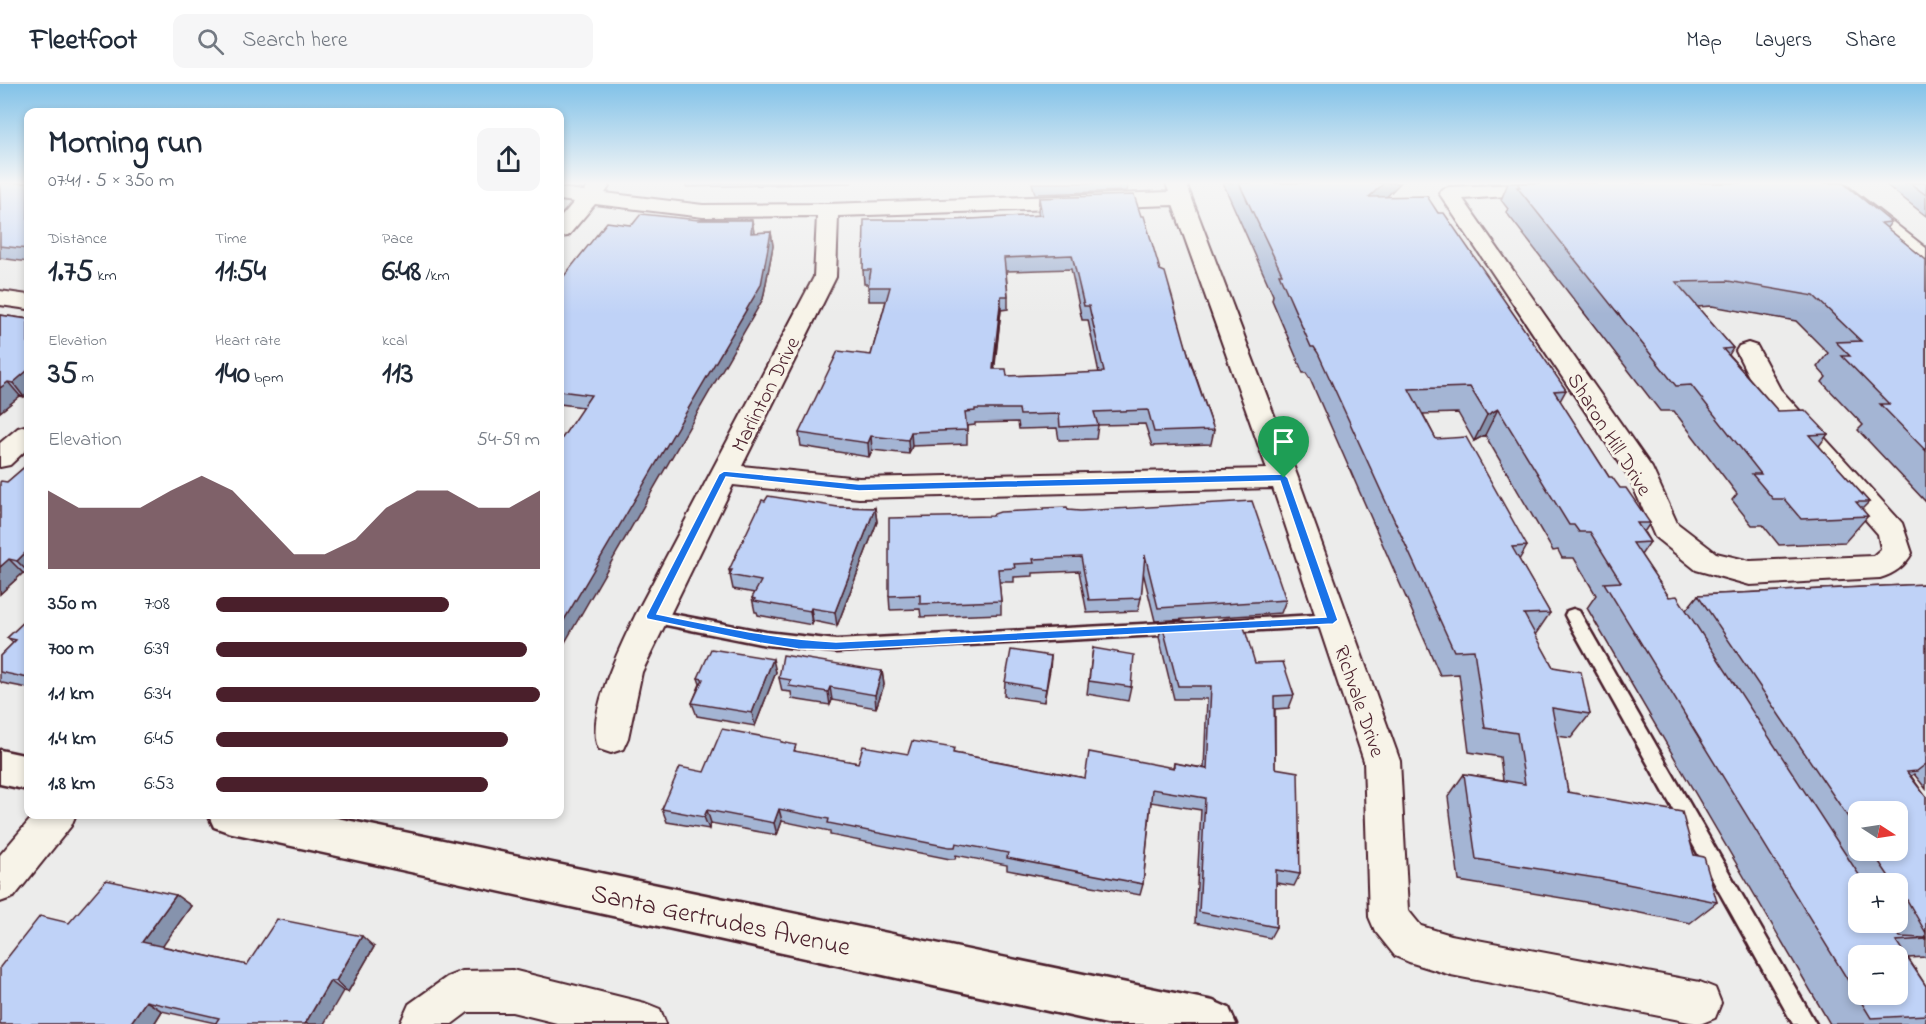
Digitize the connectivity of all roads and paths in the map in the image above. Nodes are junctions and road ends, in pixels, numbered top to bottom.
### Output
1 (827, 227) edge
2 (1192, 227) edge
3 (1472, 227) edge
4 (1886, 227) edge
5 (1926, 259) edge
6 (0, 298) edge
7 (24, 301) edge
8 (1748, 351) dead end
9 (24, 437) edge
10 (0, 458) edge
11 (724, 474) junction
12 (1284, 478) junction
13 (1573, 615) dead end
14 (651, 616) junction
15 (1333, 620) junction
16 (1215, 626) edge
17 (1191, 628) edge
18 (611, 738) dead end
19 (0, 767) edge
20 (24, 772) edge
21 (54, 819) edge
22 (251, 819) edge
23 (0, 884) edge
24 (1700, 1003) dead end
25 (421, 1024) edge
26 (645, 1024) edge
27 (1214, 1024) edge
28 (1805, 1024) edge

1 - 11 street, Marlinton Drive
2 - 12 street, Richvale Drive
3 - 8 street, Sharon Hill Drive
4 - 5 street
6 - 7 street
9 - 10 street
11 - 12 street
11 - 14 street, Marlinton Drive
12 - 15 street, Richvale Drive
13 - 28 lane
14 - 17 lane
14 - 18 street, Marlinton Drive
15 - 16 lane
15 - 24 street, Richvale Drive
19 - 20 main road
21 - 23 street
22 - 27 main road, Santa Gertrudes Avenue
25 - 26 street

